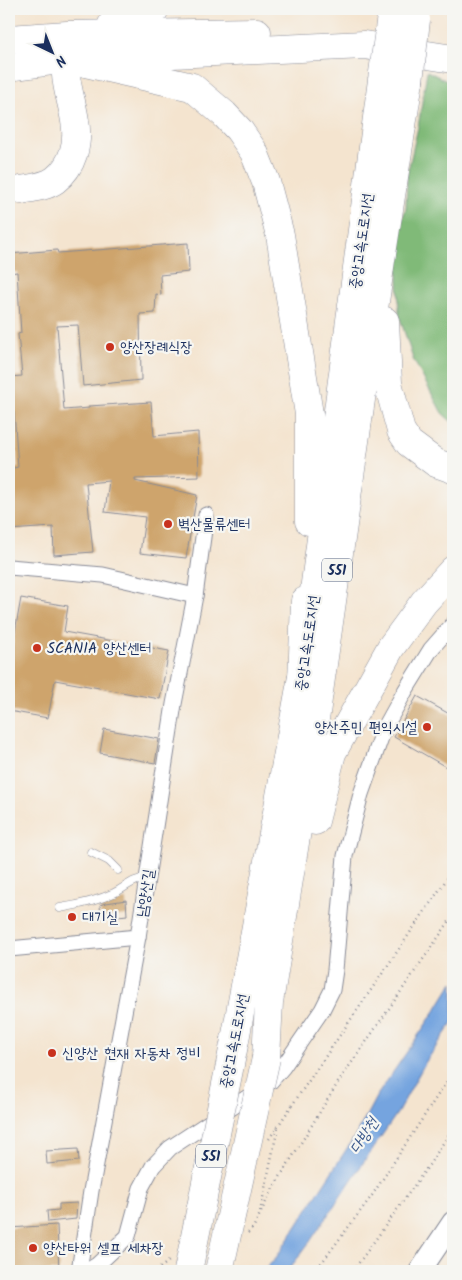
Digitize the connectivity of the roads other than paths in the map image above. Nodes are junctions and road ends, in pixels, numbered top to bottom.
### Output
1 (155, 9) edge
2 (404, 13) edge
3 (9, 39) edge
4 (453, 42) edge
5 (67, 47) junction
6 (453, 59) edge
7 (9, 67) edge
8 (15, 191) edge
9 (381, 260) junction
10 (453, 469) edge
11 (206, 515) dead end
12 (9, 567) edge
13 (453, 570) edge
14 (195, 596) junction
15 (453, 624) edge
16 (302, 682) junction
17 (91, 852) dead end
18 (118, 870) dead end
19 (147, 878) junction
20 (60, 908) dead end
21 (138, 937) junction
22 (9, 949) edge
23 (269, 1002) junction
24 (453, 1222) edge
25 (180, 1264) edge
26 (79, 1271) edge
27 (87, 1271) edge
28 (220, 1271) edge
29 (420, 1271) edge

1 - 5 highway
2 - 9 highway, 중앙고속도로지선 / 551, bridge
2 - 16 highway, 중앙고속도로지선 / 551, bridge
3 - 5 highway
4 - 5 highway
5 - 6 highway
5 - 7 highway
5 - 8 highway
5 - 16 highway
9 - 10 highway
9 - 23 highway, 중앙고속도로지선 / 551
11 - 14 street, 남양산길
12 - 14 street
13 - 23 highway
14 - 19 street, 남양산길
15 - 27 street
16 - 25 highway, 중앙고속도로지선 / 551, bridge
17 - 18 lane
19 - 20 lane
19 - 21 street, 남양산길
21 - 22 street
21 - 26 street, 남양산길
23 - 28 highway, 중앙고속도로지선 / 551, bridge
24 - 29 main road

